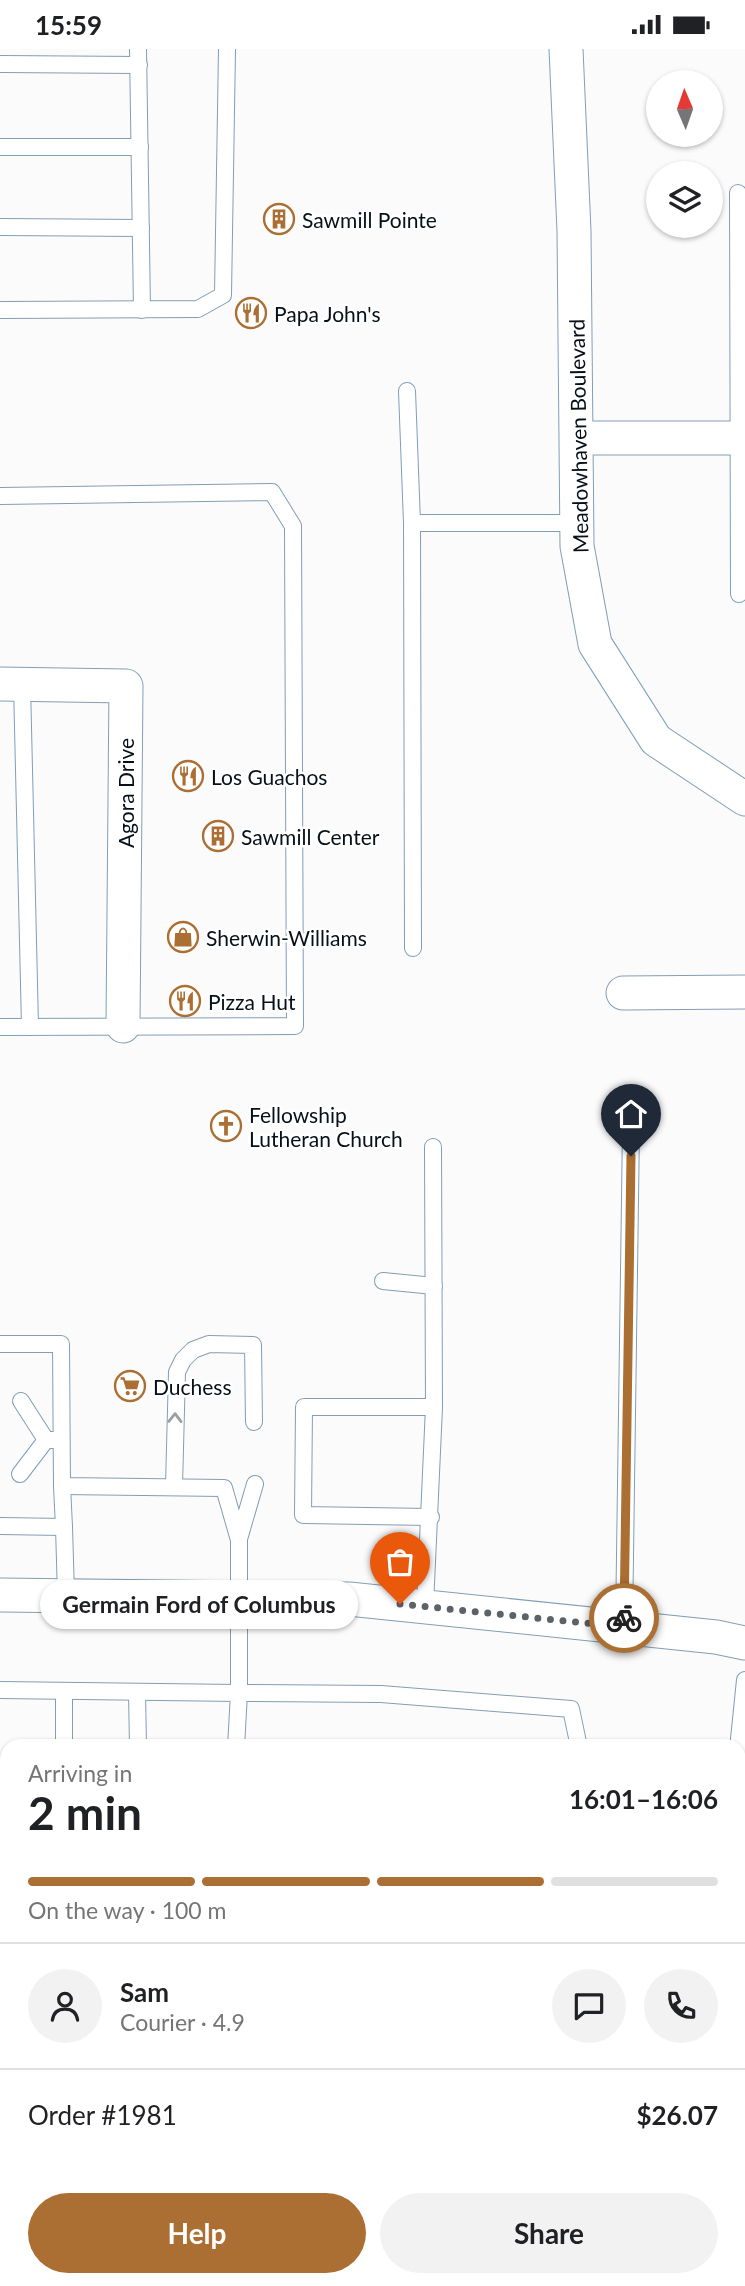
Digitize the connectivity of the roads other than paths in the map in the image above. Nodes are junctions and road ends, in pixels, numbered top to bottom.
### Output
1 (226, 49) edge
2 (566, 49) edge
3 (139, 57) edge
4 (0, 64) edge
5 (140, 146) junction
6 (0, 147) edge
7 (738, 193) dead end
8 (0, 227) edge
9 (141, 228) junction
10 (0, 310) edge
11 (142, 310) junction
12 (407, 391) dead end
13 (577, 438) junction
14 (742, 438) edge
15 (0, 496) edge
16 (412, 523) junction
17 (577, 523) junction
18 (739, 594) dead end
19 (11, 684) edge
20 (745, 799) edge
21 (413, 948) dead end
22 (745, 992) edge
23 (623, 993) dead end
24 (123, 1026) junction
25 (0, 1027) edge
26 (30, 1027) junction
27 (631, 1128) dead end
28 (433, 1147) dead end
29 (383, 1282) dead end
30 (433, 1286) junction
31 (0, 1344) edge
32 (21, 1401) dead end
33 (434, 1407) junction
34 (254, 1422) dead end
35 (54, 1440) junction
36 (20, 1474) dead end
37 (255, 1484) dead end
38 (62, 1486) junction
39 (174, 1486) junction
40 (431, 1517) junction
41 (0, 1526) edge
42 (64, 1527) junction
43 (239, 1540) junction
44 (0, 1595) edge
45 (66, 1595) junction
46 (238, 1598) junction
47 (425, 1606) junction
48 (624, 1627) junction
49 (745, 1643) edge
50 (745, 1680) edge
51 (0, 1690) edge
52 (64, 1691) junction
53 (137, 1692) junction
54 (239, 1693) junction
55 (64, 1739) edge
56 (138, 1739) edge
57 (236, 1739) edge
58 (577, 1739) edge
59 (742, 1739) edge

1 - 11 lane
2 - 13 street, Meadowhaven Boulevard
3 - 4 lane
3 - 5 lane
5 - 6 lane
5 - 9 lane
7 - 14 lane
8 - 9 lane
9 - 11 lane
10 - 11 lane
12 - 16 lane
13 - 14 street
13 - 17 street, Meadowhaven Boulevard
14 - 18 lane
15 - 24 lane
16 - 17 lane
16 - 21 lane
17 - 20 street, Meadowhaven Boulevard
19 - 24 street, Agora Drive
19 - 26 lane
22 - 23 street
24 - 26 lane
25 - 26 lane
27 - 48 lane
28 - 30 lane
29 - 30 lane
30 - 33 lane
31 - 35 lane
32 - 35 lane
33 - 40 lane
33 - 40 lane
39 -> 34 lane
35 - 36 lane
35 - 38 lane
37 - 43 lane
38 - 39 lane
38 - 42 lane
39 - 43 lane
40 - 47 lane
41 - 42 lane
42 - 45 lane
43 - 46 lane
44 - 45 street
45 - 46 street
46 - 47 street
46 - 54 lane
47 - 48 street
48 - 49 street
50 - 59 lane
51 - 52 lane
52 - 53 lane
52 - 55 lane
53 - 54 lane
53 - 56 lane
54 - 57 lane
54 - 58 lane

